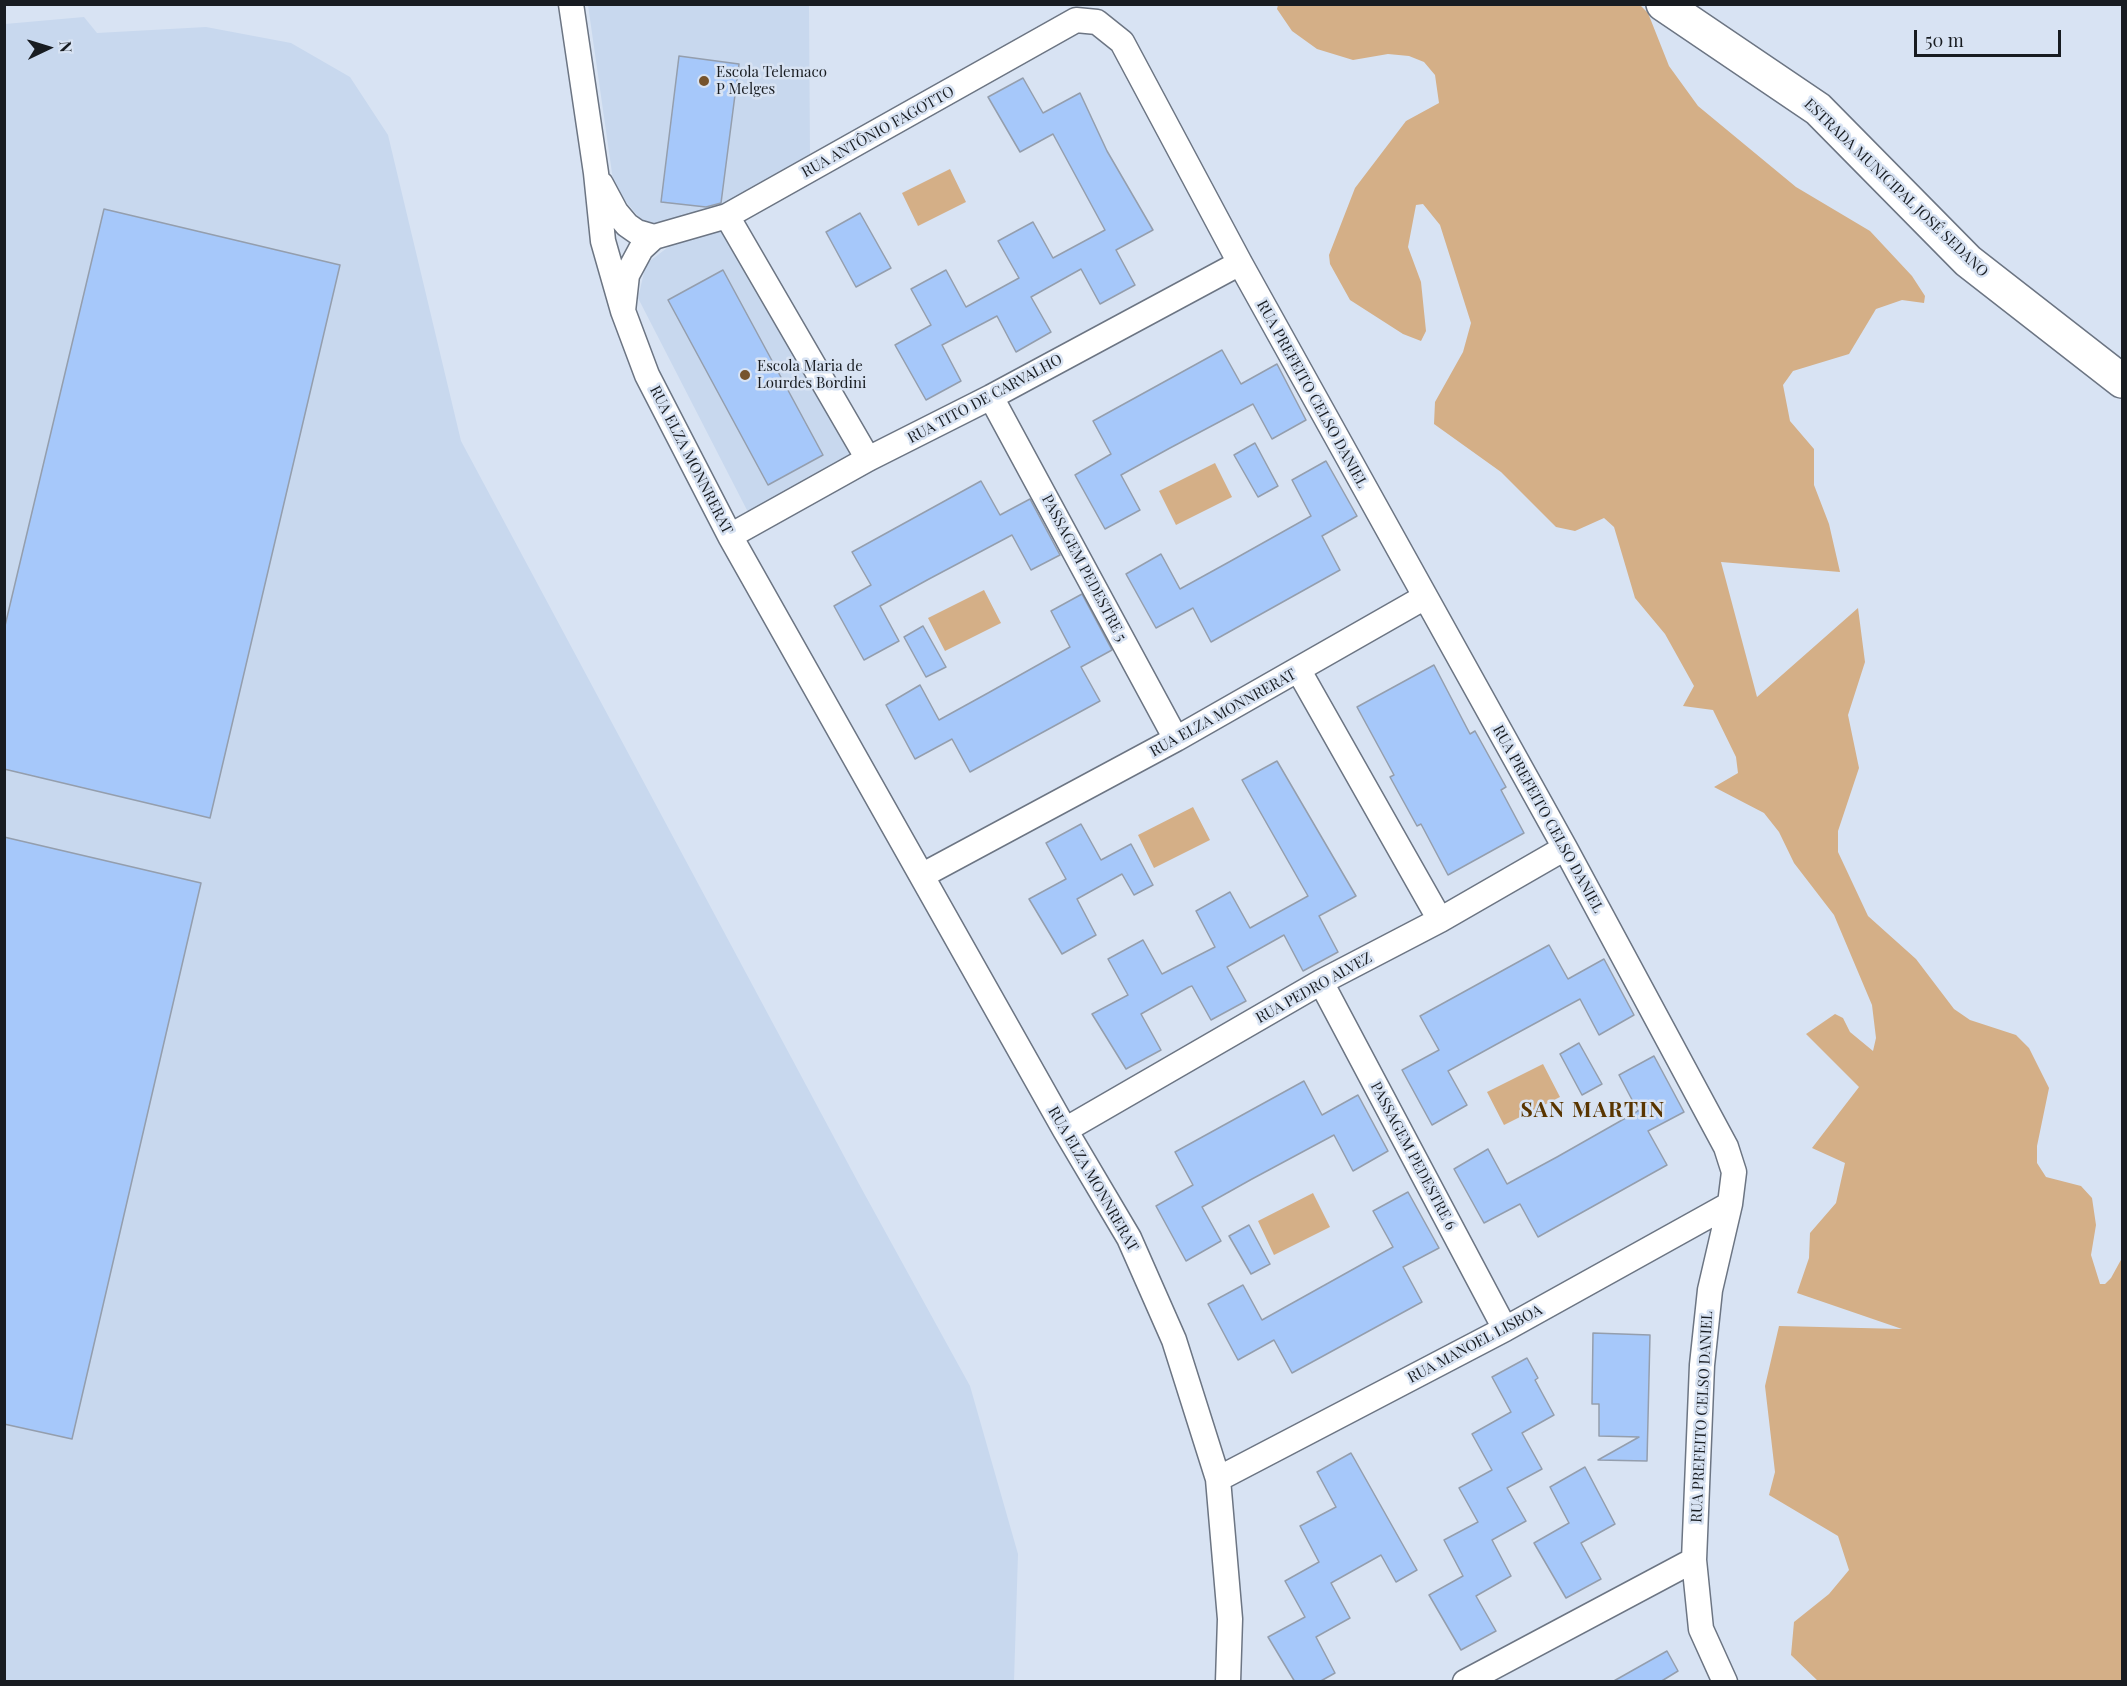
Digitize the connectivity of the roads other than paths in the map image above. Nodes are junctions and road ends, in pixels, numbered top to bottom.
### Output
1 (571, 4) edge
2 (1663, 4) edge
3 (1097, 22) joint
4 (596, 173) junction
5 (727, 216) junction
6 (654, 237) junction
7 (1240, 263) junction
8 (623, 311) junction
9 (2122, 381) edge
10 (991, 397) junction
11 (868, 459) junction
12 (730, 536) junction
13 (1425, 597) junction
14 (1299, 671) junction
15 (1176, 739) junction
16 (1565, 848) junction
17 (922, 875) junction
18 (1440, 920) junction
19 (1321, 982) junction
20 (1065, 1130) junction
21 (1730, 1204) junction
22 (1505, 1329) junction
23 (1218, 1479) junction
24 (1694, 1560) junction
25 (1228, 1682) edge
26 (1465, 1682) edge
27 (1725, 1682) edge

1 - 4 street, RUA ELZA MONNRERAT
2 - 9 street, ESTRADA MUNICIPAL JOSÉ SEDANO
3 - 5 street, RUA ANTÔNIO FAGOTTO
3 - 7 street, RUA PREFEITO CELSO DANIEL
4 - 6 street
4 - 8 street, RUA ELZA MONNRERAT
5 - 6 street, RUA ANTÔNIO FAGOTTO
5 - 11 street
6 - 8 street
7 - 10 street, RUA TITO DE CARVALHO
7 - 13 street, RUA PREFEITO CELSO DANIEL
8 - 12 street, RUA ELZA MONNRERAT
10 - 11 street, RUA TITO DE CARVALHO
10 - 15 street, PASSAGEM PEDESTRE 5
11 - 12 street, RUA TITO DE CARVALHO
12 - 17 street, RUA ELZA MONNRERAT
13 - 14 street, RUA ELZA MONNRERAT
13 - 16 street, RUA PREFEITO CELSO DANIEL
14 - 15 street, RUA ELZA MONNRERAT
14 - 18 street
15 - 17 street, RUA ELZA MONNRERAT
16 - 18 street, RUA PEDRO ALVEZ
16 - 21 street, RUA PREFEITO CELSO DANIEL
17 - 20 street, RUA ELZA MONNRERAT
18 - 19 street, RUA PEDRO ALVEZ
19 - 20 street, RUA PEDRO ALVEZ
19 - 22 street, PASSAGEM PEDESTRE 6
20 - 23 street, RUA ELZA MONNRERAT
21 - 22 street, RUA MANOEL LISBOA
21 - 24 street, RUA PREFEITO CELSO DANIEL
22 - 23 street, RUA MANOEL LISBOA
23 - 25 street, RUA ELZA MONNRERAT
24 - 26 street
24 - 27 street, RUA PREFEITO CELSO DANIEL

